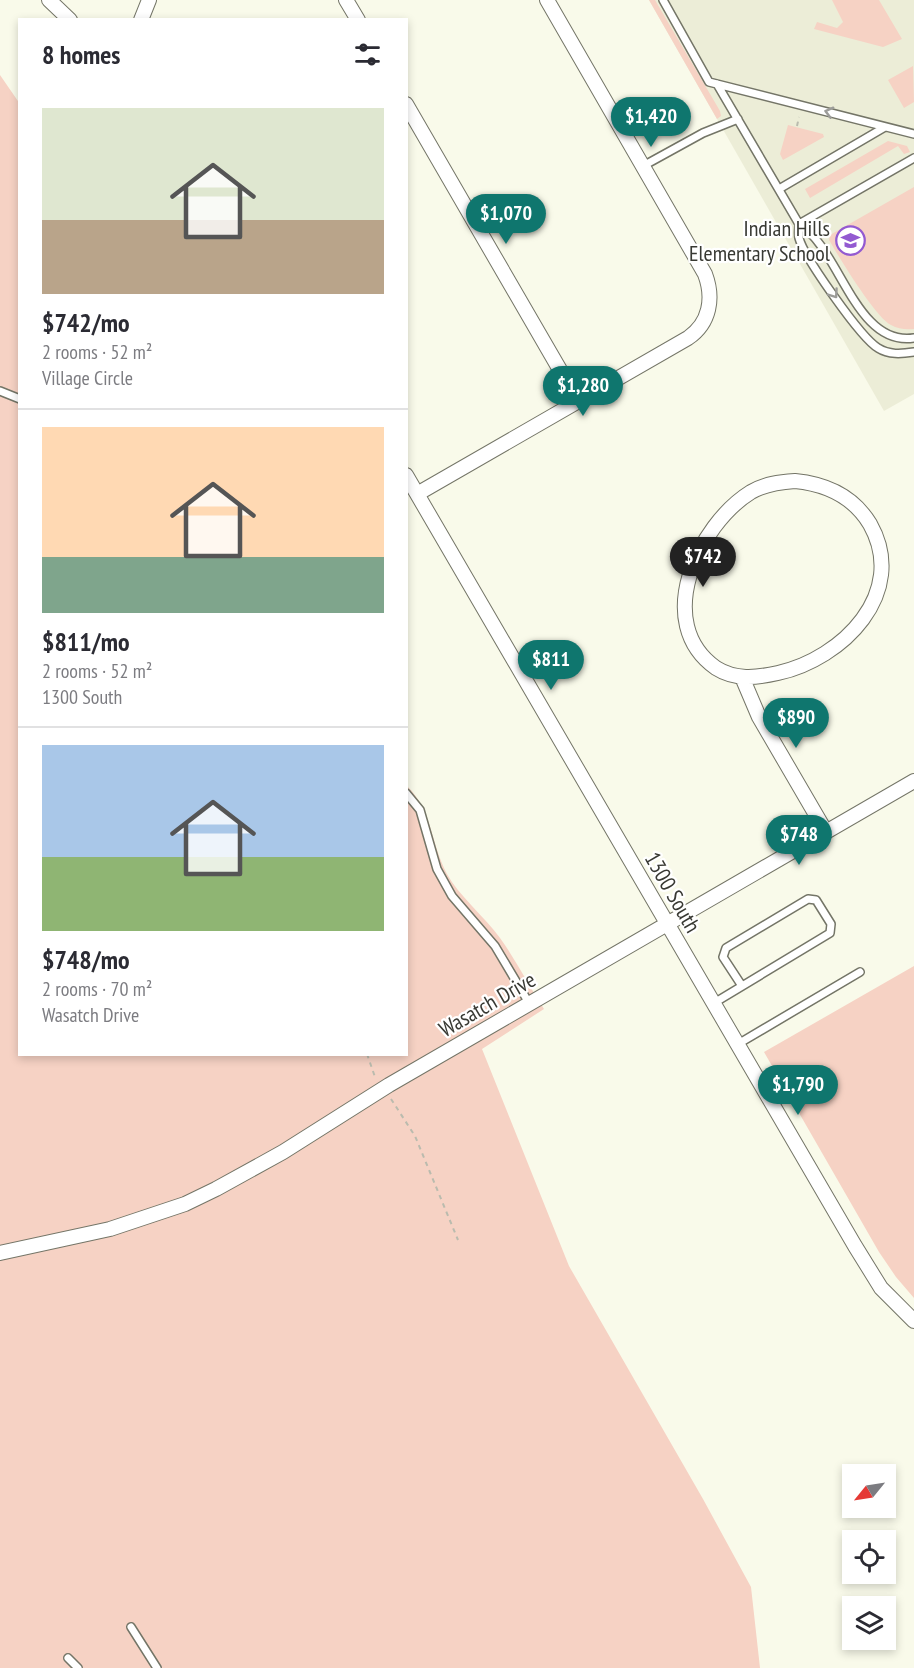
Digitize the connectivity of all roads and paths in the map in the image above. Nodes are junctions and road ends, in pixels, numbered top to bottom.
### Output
1 (49, 0) edge
2 (149, 0) edge
3 (346, 0) edge
4 (547, 0) edge
5 (663, 0) edge
6 (68, 18) edge
7 (142, 18) edge
8 (357, 18) edge
9 (717, 84) junction
10 (408, 107) edge
11 (738, 119) junction
12 (885, 126) junction
13 (914, 134) edge
14 (914, 158) edge
15 (643, 166) junction
16 (779, 189) junction
17 (799, 224) junction
18 (914, 338) edge
19 (914, 352) edge
20 (0, 390) edge
21 (18, 398) edge
22 (578, 401) junction
23 (408, 478) edge
24 (417, 494) junction
25 (742, 677) junction
26 (914, 781) edge
27 (408, 795) edge
28 (826, 832) junction
29 (667, 923) junction
30 (860, 972) dead end
31 (742, 986) junction
32 (530, 1003) junction
33 (714, 1003) junction
34 (738, 1044) junction
35 (368, 1056) edge
36 (375, 1076) dead end
37 (390, 1098) dead end
38 (458, 1240) dead end
39 (0, 1253) edge
40 (914, 1322) edge
41 (131, 1627) dead end
42 (68, 1658) dead end
43 (78, 1668) edge
44 (157, 1668) edge

1 - 6 street
2 - 7 street
3 - 8 street
4 - 15 street
5 - 9 lane
9 - 11 lane
12 -> 9 lane
10 - 22 street
11 - 15 lane
11 - 16 lane
12 - 13 lane
12 - 16 lane
14 - 17 lane
15 - 22 street
16 - 17 lane
17 - 18 lane
17 -> 19 lane
20 - 21 lane
22 - 24 street
23 - 24 street, 1300 South
24 - 29 street, 1300 South
25 - 25 street
25 - 28 street
26 - 28 street, Wasatch Drive
27 - 32 lane
28 - 29 street, Wasatch Drive
29 - 32 street, Wasatch Drive
29 - 33 street, 1300 South
30 - 34 lane
31 - 31 lane
31 - 33 lane
32 - 39 street, Wasatch Drive
33 - 34 street, 1300 South
34 - 40 street, 1300 South
35 - 36 path
37 - 38 path
41 - 44 lane
42 - 43 lane

